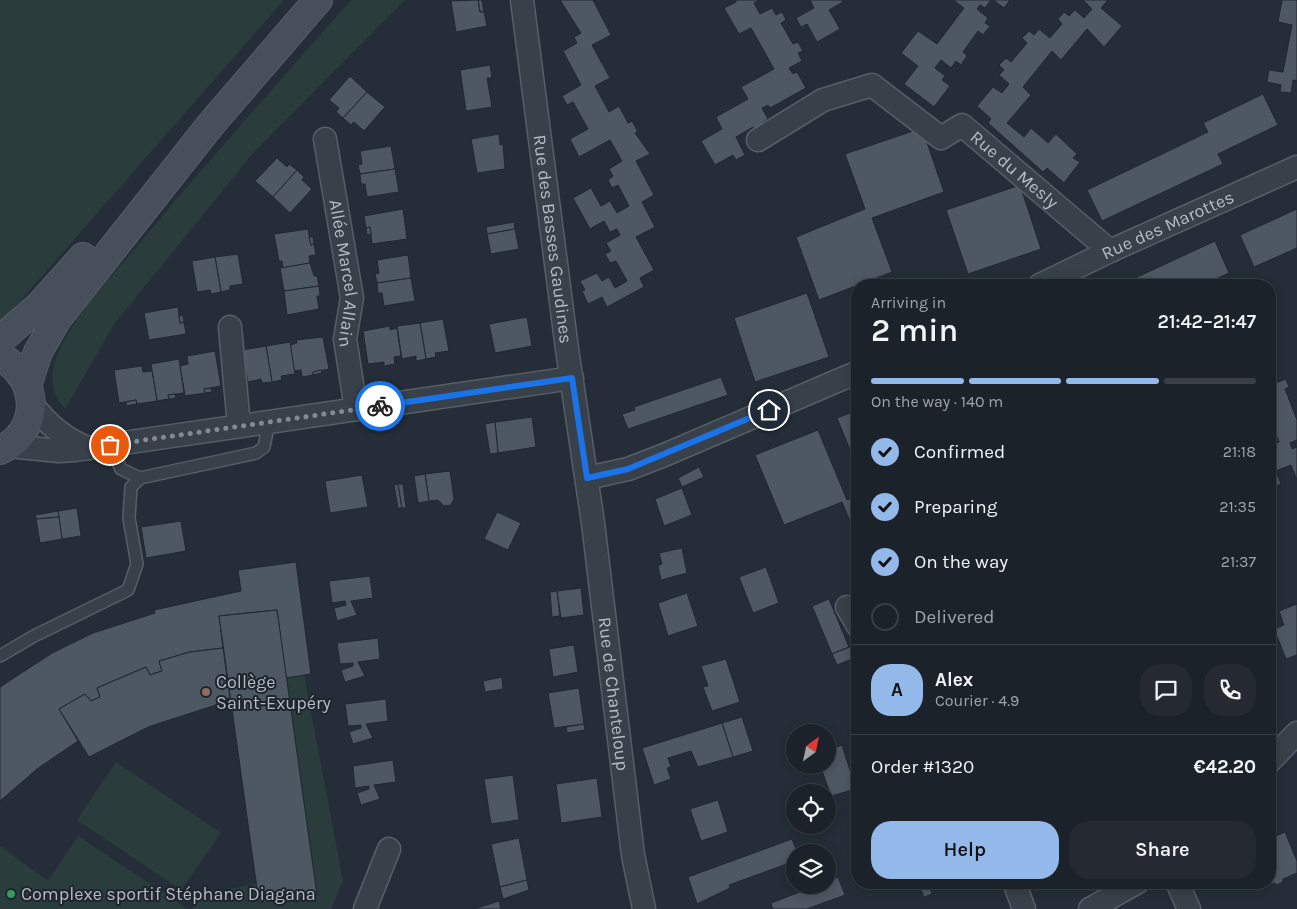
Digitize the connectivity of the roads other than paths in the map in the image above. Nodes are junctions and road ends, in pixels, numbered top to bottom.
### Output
1 (296, 0) edge
2 (318, 0) edge
3 (522, 0) edge
4 (325, 139) dead end
5 (758, 140) dead end
6 (1297, 168) edge
7 (1110, 250) junction
8 (1052, 279) edge
9 (230, 327) dead end
10 (0, 340) edge
11 (0, 357) edge
12 (851, 375) edge
13 (572, 378) junction
14 (30, 393) junction
15 (356, 409) junction
16 (269, 422) junction
17 (239, 426) junction
18 (99, 446) junction
19 (4, 448) edge
20 (140, 478) junction
21 (587, 478) junction
22 (0, 656) edge
23 (1297, 733) edge
24 (1276, 755) edge
25 (389, 849) dead end
26 (1017, 889) edge
27 (1126, 889) edge
28 (1181, 889) edge
29 (365, 909) edge
30 (644, 909) edge
31 (1024, 909) edge
32 (1090, 909) edge
33 (1189, 909) edge

1 - 10 main road
2 - 14 main road
3 - 13 street, Rue des Basses Gaudines
4 - 15 street, Allée Marcel Allain
5 - 7 street, Rue du Mesly
6 - 7 street, Rue des Marottes
7 - 8 street, Rue des Marottes
9 - 17 street
11 - 14 main road
12 - 21 street
13 - 15 street
13 - 21 street, Rue des Basses Gaudines
14 - 18 street
14 - 19 main road
15 - 16 street
16 - 17 street
16 - 20 lane
17 - 18 street
18 - 19 street
18 - 20 lane
20 - 22 lane
21 - 30 street, Rue de Chanteloup
23 - 24 street
25 - 29 street
26 - 31 street
27 - 32 street
28 - 33 street

